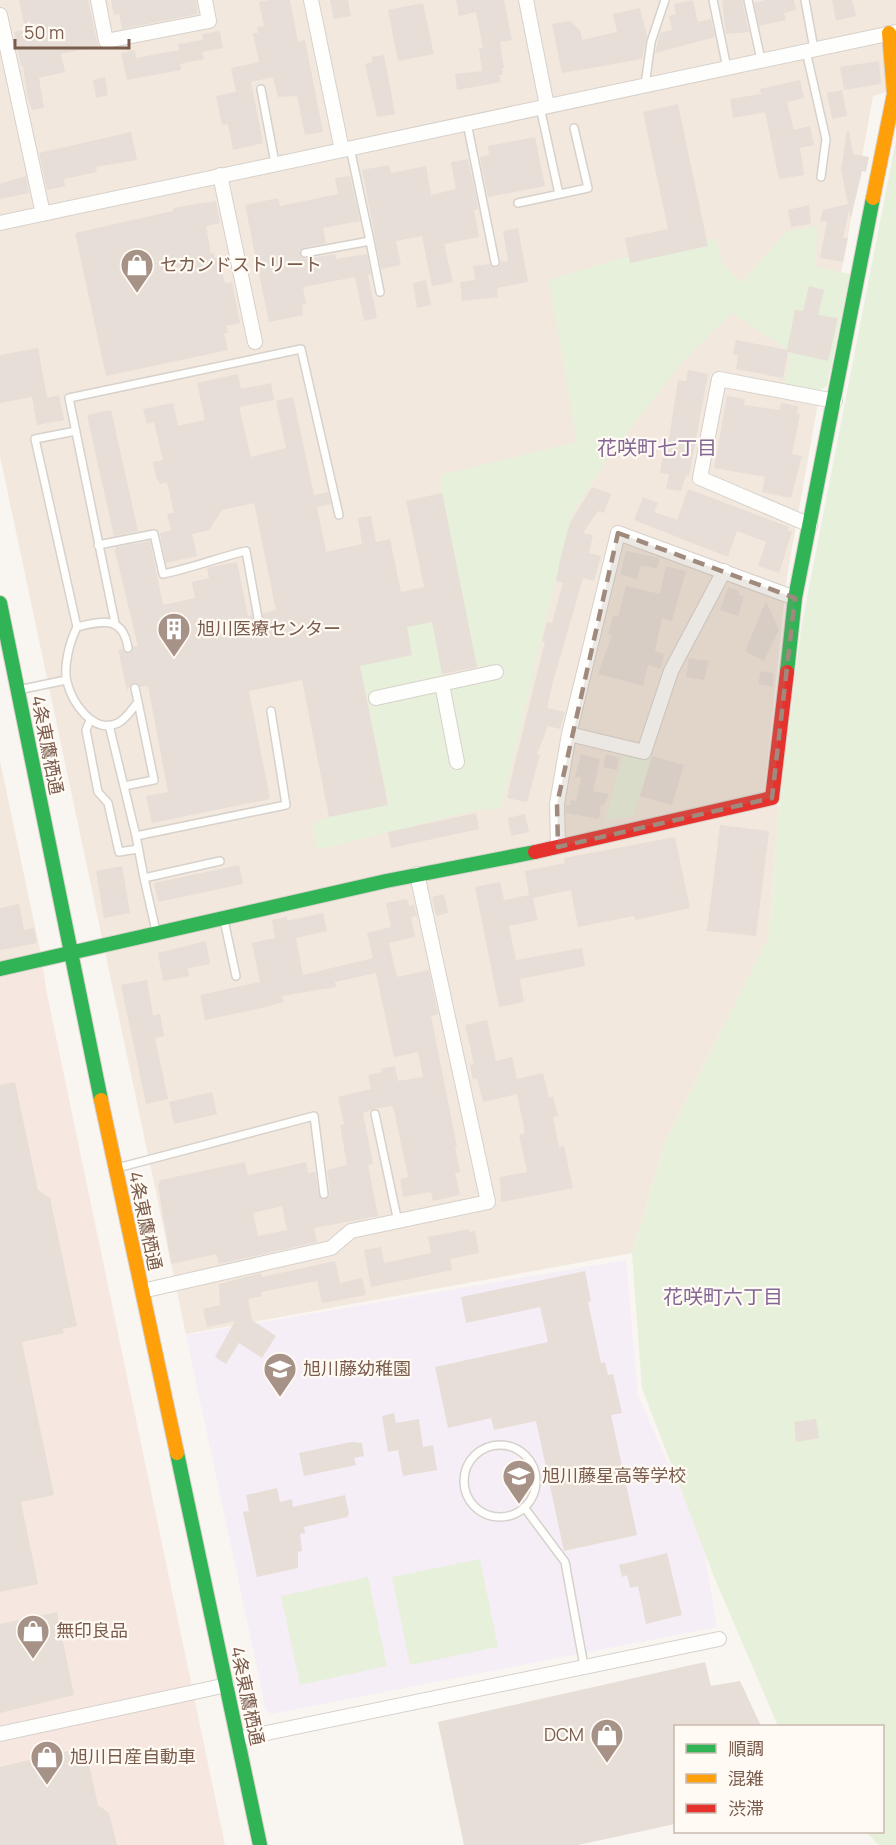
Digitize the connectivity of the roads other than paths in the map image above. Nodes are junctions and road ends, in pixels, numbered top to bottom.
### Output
1 (98, 0) edge
2 (205, 0) edge
3 (311, 0) edge
4 (526, 0) edge
5 (665, 0) edge
6 (713, 0) edge
7 (748, 0) edge
8 (805, 0) edge
9 (0, 15) edge
10 (893, 32) edge
11 (810, 50) junction
12 (761, 60) junction
13 (728, 68) junction
14 (645, 85) junction
15 (261, 89) dead end
16 (544, 106) junction
17 (467, 123) junction
18 (574, 128) dead end
19 (346, 149) junction
20 (274, 163) junction
21 (220, 175) junction
22 (821, 177) dead end
23 (559, 194) junction
24 (518, 203) dead end
25 (43, 214) junction
26 (0, 223) edge
27 (369, 241) junction
28 (305, 253) dead end
29 (495, 262) dead end
30 (380, 292) dead end
31 (255, 342) dead end
32 (835, 401) junction
33 (76, 431) junction
34 (339, 514) dead end
35 (810, 525) junction
36 (98, 545) junction
37 (724, 571) junction
38 (795, 598) junction
39 (0, 603) edge
40 (258, 618) dead end
41 (114, 623) junction
42 (77, 627) junction
43 (128, 648) dead end
44 (496, 672) dead end
45 (66, 680) junction
46 (0, 683) edge
47 (442, 684) junction
48 (17, 685) junction
49 (135, 688) dead end
50 (376, 698) dead end
51 (138, 702) junction
52 (271, 711) dead end
53 (90, 720) junction
54 (109, 725) junction
55 (569, 734) junction
56 (457, 762) dead end
57 (124, 786) junction
58 (136, 836) junction
59 (558, 847) junction
60 (138, 849) junction
61 (220, 861) dead end
62 (417, 874) junction
63 (144, 878) junction
64 (224, 918) junction
65 (157, 933) junction
66 (70, 953) junction
67 (0, 969) edge
68 (236, 976) dead end
69 (375, 1114) dead end
70 (116, 1168) junction
71 (324, 1194) dead end
72 (398, 1222) junction
73 (142, 1291) junction
74 (524, 1507) junction
75 (719, 1639) dead end
76 (584, 1666) junction
77 (227, 1685) junction
78 (0, 1734) edge
79 (238, 1738) junction
80 (260, 1845) edge

1 - 2 street
3 - 19 street
4 - 16 street
5 - 14 lane
6 - 13 lane
7 - 12 lane
8 - 11 lane
9 - 25 street
10 - 11 street
10 - 32 main road
11 - 12 street
11 - 22 lane
12 - 13 street
13 - 14 street
14 - 16 street
15 - 20 lane
16 - 17 street
16 - 23 lane
17 - 19 street
17 - 29 lane
18 - 23 lane
19 - 20 street
19 - 27 lane
20 - 21 street
21 - 25 street
21 - 31 street
23 - 24 lane
25 - 26 street
27 - 28 lane
27 - 30 lane
32 - 35 main road
32 - 35 street
33 - 34 lane
33 - 36 lane
33 - 42 lane
35 - 38 main road
36 - 40 lane
36 - 41 lane
37 - 38 street
37 - 55 street
37 - 55 street
38 - 59 main road
39 - 48 main road, 4条東鷹栖通
41 - 42 lane
41 - 43 lane
42 - 45 lane
44 - 47 street
45 - 48 lane
45 - 53 lane
46 - 48 street
47 - 50 street
47 - 56 street
48 - 66 main road, 4条東鷹栖通
49 - 51 lane
51 - 54 lane
51 - 57 lane
52 - 58 lane
53 - 54 lane
53 - 60 lane
54 - 57 lane
55 - 59 street
57 - 58 lane
58 - 60 lane
59 - 62 main road
60 - 63 lane
61 - 63 lane
62 - 64 main road
62 - 72 street
63 - 65 lane
64 - 65 main road
64 - 68 lane
65 - 66 main road
66 - 67 main road
66 - 70 main road, 4条東鷹栖通
69 - 72 lane
70 - 71 lane
70 - 73 main road, 4条東鷹栖通
72 - 73 street
73 - 77 main road, 4条東鷹栖通
74 - 74 lane
74 - 76 lane
75 - 76 street
76 - 79 street
77 - 78 street
77 - 79 main road, 4条東鷹栖通
79 - 80 main road, 4条東鷹栖通

